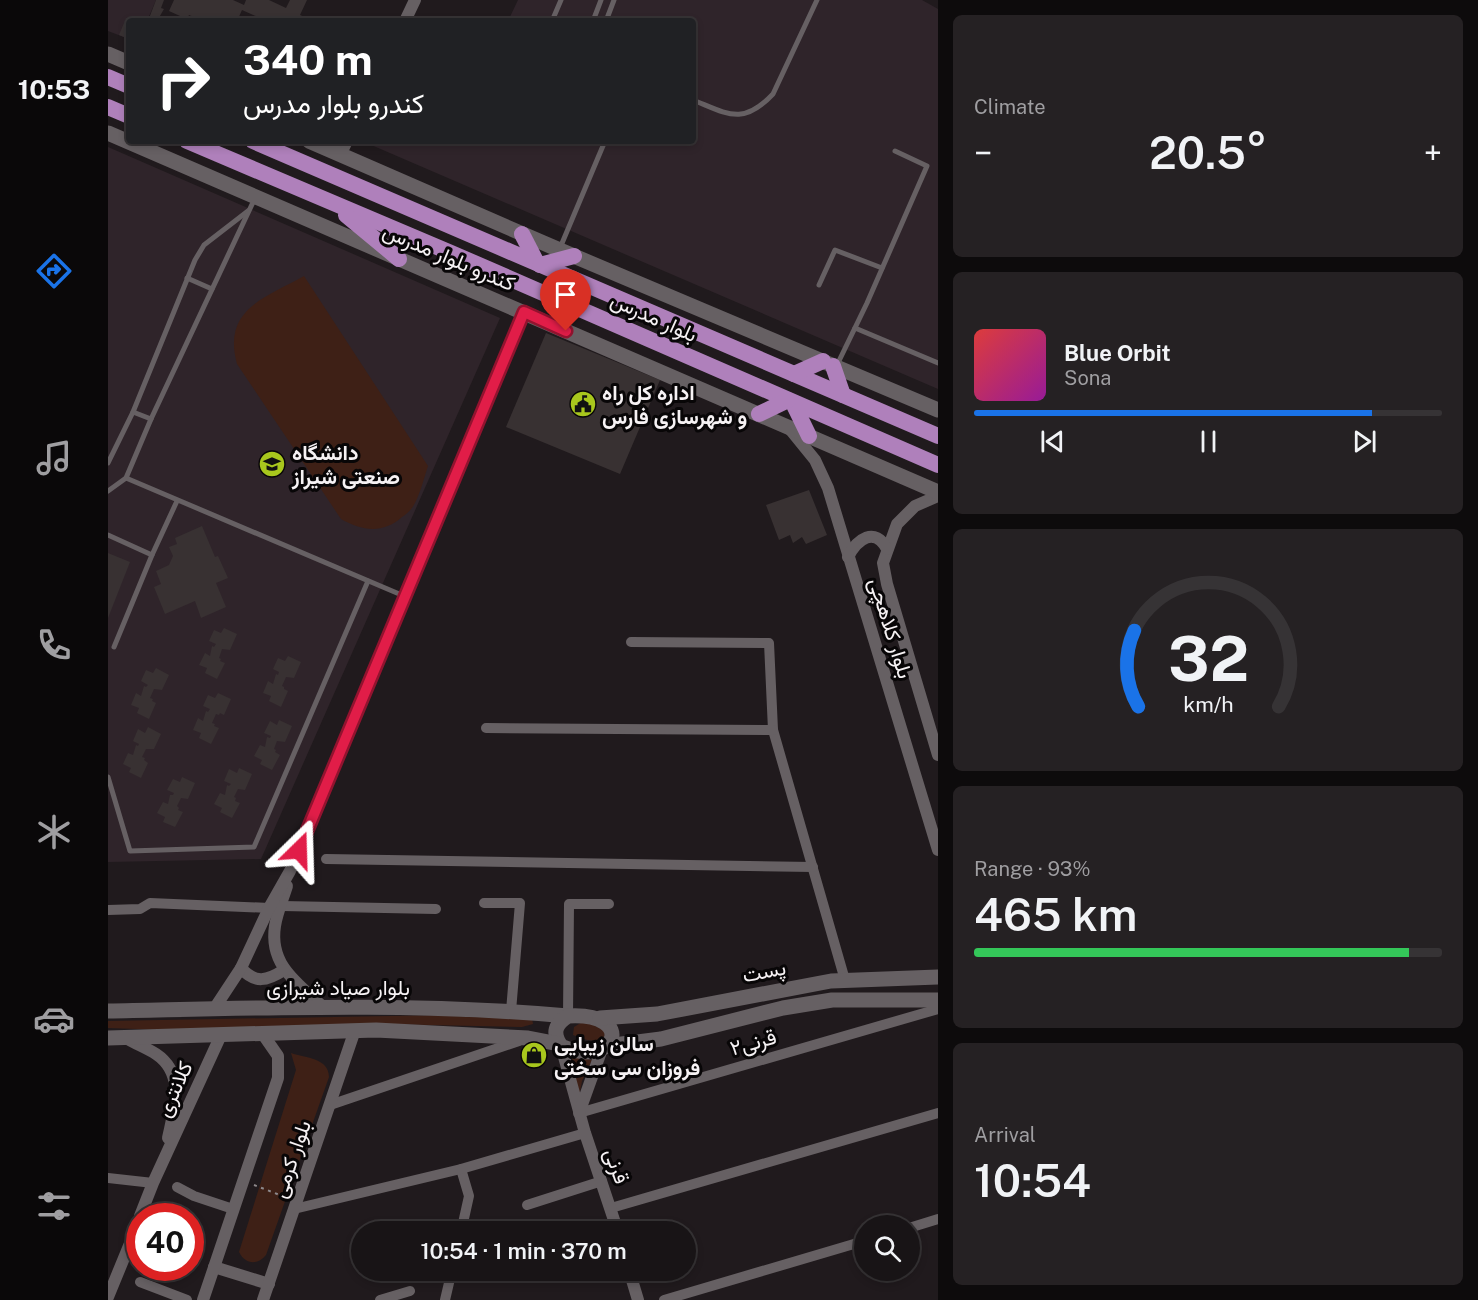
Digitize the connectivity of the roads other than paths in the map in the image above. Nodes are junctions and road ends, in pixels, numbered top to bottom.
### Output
1 (415, 0) edge
2 (561, 0) edge
3 (601, 0) edge
4 (614, 0) edge
5 (817, 0) edge
6 (406, 18) edge
7 (553, 18) edge
8 (594, 18) edge
9 (607, 18) edge
10 (108, 54) edge
11 (126, 62) edge
12 (108, 77) edge
13 (126, 86) edge
14 (696, 101) edge
15 (108, 107) edge
16 (126, 115) edge
17 (108, 133) edge
18 (126, 142) edge
19 (131, 144) edge
20 (194, 144) edge
21 (260, 144) edge
22 (324, 144) edge
23 (604, 144) edge
24 (343, 148) edge
25 (895, 151) dead end
26 (252, 203) junction
27 (331, 203) junction
28 (522, 234) junction
29 (567, 253) junction
30 (399, 259) junction
31 (539, 264) junction
32 (882, 268) junction
33 (187, 278) junction
34 (819, 285) dead end
35 (212, 289) junction
36 (524, 312) junction
37 (855, 328) junction
38 (938, 363) edge
39 (830, 365) junction
40 (794, 374) junction
41 (843, 395) junction
42 (790, 402) junction
43 (938, 410) edge
44 (133, 412) junction
45 (759, 414) junction
46 (151, 419) junction
47 (788, 427) junction
48 (809, 436) junction
49 (938, 436) edge
50 (108, 463) edge
51 (938, 465) edge
52 (126, 478) junction
53 (108, 491) edge
54 (938, 494) edge
55 (177, 501) junction
56 (108, 534) edge
57 (887, 549) junction
58 (152, 555) junction
59 (848, 557) junction
60 (368, 581) junction
61 (404, 596) junction
62 (631, 642) dead end
63 (114, 647) dead end
64 (486, 728) dead end
65 (773, 730) junction
66 (938, 755) edge
67 (108, 777) edge
68 (938, 850) edge
69 (326, 859) dead end
70 (813, 867) junction
71 (484, 903) dead end
72 (609, 904) dead end
73 (275, 907) junction
74 (436, 909) dead end
75 (108, 910) edge
76 (241, 968) junction
77 (284, 970) junction
78 (938, 970) edge
79 (938, 977) edge
80 (920, 978) junction
81 (845, 980) junction
82 (938, 1000) edge
83 (322, 1006) junction
84 (214, 1009) junction
85 (938, 1009) edge
86 (108, 1011) edge
87 (512, 1011) junction
88 (530, 1013) junction
89 (657, 1014) junction
90 (568, 1016) junction
91 (600, 1018) junction
92 (355, 1030) junction
93 (262, 1033) junction
94 (221, 1035) junction
95 (108, 1038) edge
96 (126, 1038) junction
97 (528, 1038) junction
98 (661, 1040) junction
99 (560, 1045) junction
100 (604, 1047) junction
101 (330, 1105) junction
102 (579, 1113) junction
103 (938, 1113) edge
104 (585, 1133) junction
105 (163, 1161) junction
106 (461, 1169) junction
107 (108, 1178) edge
108 (602, 1181) junction
109 (153, 1183) junction
110 (177, 1187) dead end
111 (146, 1203) edge
112 (527, 1205) dead end
113 (296, 1206) junction
114 (611, 1208) junction
115 (233, 1209) junction
116 (938, 1219) edge
117 (463, 1221) edge
118 (614, 1221) edge
119 (920, 1225) edge
120 (854, 1244) edge
121 (126, 1251) edge
122 (214, 1267) junction
123 (140, 1281) dead end
124 (449, 1281) edge
125 (632, 1281) edge
126 (269, 1284) junction
127 (410, 1291) dead end
128 (109, 1292) edge
129 (187, 1300) edge
130 (203, 1300) edge
131 (263, 1300) edge
132 (380, 1300) edge
133 (445, 1300) edge
134 (638, 1300) edge
135 (664, 1300) edge

1 - 6 street
2 - 7 lane
3 - 8 lane
4 - 9 lane
5 - 14 lane
10 - 11 main road
12 - 13 main road
15 - 16 main road
17 - 18 main road, کندرو بلوار مدرس
19 - 26 main road, کندرو بلوار مدرس
20 - 27 main road, بلوار مدرس
21 - 31 main road, بلوار مدرس
22 - 24 main road
23 - 29 lane
24 - 28 main road
25 - 32 lane
26 - 30 main road, کندرو بلوار مدرس
26 - 33 lane
26 - 35 lane
27 - 30 main road
27 - 42 main road, بلوار مدرس
28 - 29 main road
28 - 31 main road
29 - 31 main road
29 - 39 main road
30 - 36 main road, کندرو بلوار مدرس
31 - 40 main road, بلوار مدرس
32 - 34 lane
32 - 37 lane
33 - 35 lane
33 - 44 lane
35 - 46 lane
36 - 45 main road, کندرو بلوار مدرس
36 - 61 street
37 - 38 lane
37 - 39 lane
39 - 40 main road
39 - 41 main road
39 - 43 main road
40 - 41 main road, بلوار مدرس
41 - 49 main road, بلوار مدرس
42 - 45 main road
42 - 48 main road
42 - 51 main road, بلوار مدرس
44 - 46 lane
44 - 50 lane
45 - 47 main road, کندرو بلوار مدرس
46 - 52 lane
47 - 48 main road, کندرو بلوار مدرس
47 - 59 street, بلوار کلاهچی
48 - 54 main road, کندرو بلوار مدرس
52 - 53 lane
52 - 55 lane
54 - 57 street, بلوار کلاهچی
55 - 58 lane
55 - 60 lane
56 - 58 lane
57 - 59 street
57 - 66 street, بلوار کلاهچی
58 - 63 lane
59 - 68 street, بلوار کلاهچی
60 - 61 lane
60 - 67 lane
61 - 73 street
62 - 65 street
64 - 65 street
65 - 70 street
69 - 70 street
70 - 81 street
71 - 87 street
72 - 90 street
73 - 74 street
73 - 75 street
73 - 76 street
73 - 77 street
76 - 77 street
76 - 84 street
77 - 83 street
78 - 80 street
79 - 80 main road, پست
80 - 81 main road, پست
81 - 89 main road, پست
82 - 98 main road, پست
83 - 84 main road, بلوار صیاد شیرازی
83 - 87 main road, بلوار صیاد شیرازی
84 - 86 main road, بلوار صیاد شیرازی
85 - 102 street, قرنی۲
87 - 88 main road, بلوار صیاد شیرازی
88 - 90 main road, بلوار صیاد شیرازی
88 - 97 main road
89 - 91 main road, پست
89 - 98 main road
90 - 91 main road
90 - 99 main road
91 - 100 main road
92 - 93 main road, بلوار صیاد شیرازی
92 - 97 main road, بلوار صیاد شیرازی
92 - 101 street, بلوار کرمی
93 - 94 main road, بلوار صیاد شیرازی
93 - 115 street, بلوار کرمی
94 - 96 main road, بلوار صیاد شیرازی
94 - 105 street, کلانتری
95 - 96 main road, بلوار صیاد شیرازی
96 - 105 street, کلانتری
97 - 99 main road, بلوار صیاد شیرازی
97 - 101 street
98 - 100 main road, پست
99 - 100 main road
99 - 102 street, قرنی
100 - 102 street
101 - 113 street, بلوار کرمی
102 - 104 street, قرنی
103 - 114 street
104 - 106 street
104 - 108 street, قرنی
105 - 109 street, کلانتری
106 - 113 street
106 - 117 street
107 - 109 street
108 - 112 street
108 - 114 street, قرنی
109 - 111 street, کلانتری
110 - 115 street
113 - 126 street, بلوار کرمی
114 - 118 street, قرنی
115 - 122 street, بلوار کرمی
116 - 119 street
120 - 135 street
121 - 128 street, کلانتری
122 - 126 street
122 - 130 street, بلوار کرمی
123 - 129 street
124 - 133 street
125 - 134 street
126 - 131 street, بلوار کرمی
127 - 132 street

